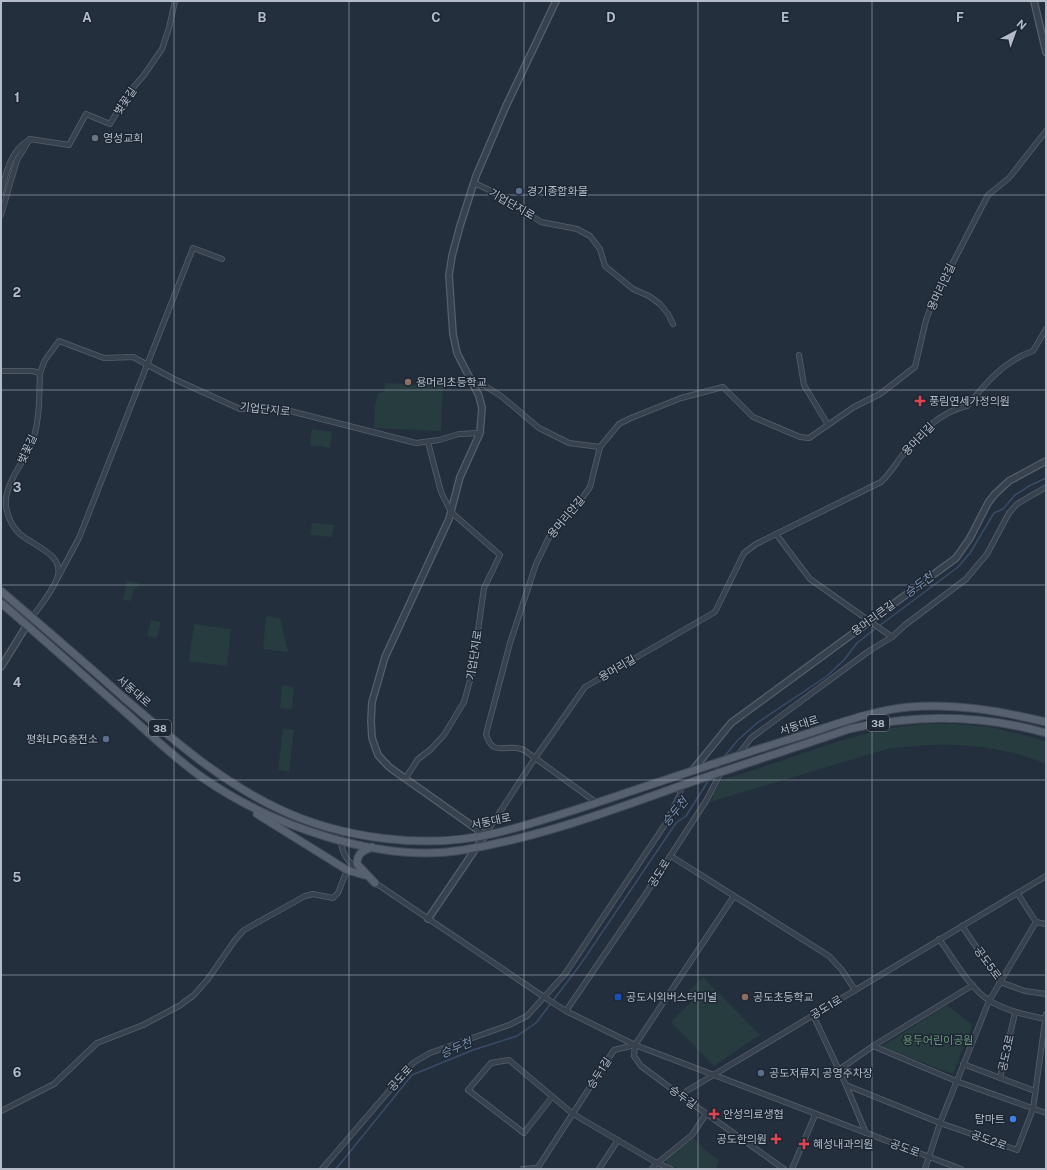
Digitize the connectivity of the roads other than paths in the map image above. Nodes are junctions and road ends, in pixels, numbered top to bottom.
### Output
1 (175, 1) edge
2 (556, 1) edge
3 (1034, 1) edge
4 (1046, 52) edge
5 (1046, 131) edge
6 (30, 139) junction
7 (474, 183) junction
8 (1, 193) edge
9 (1, 215) edge
10 (222, 259) dead end
11 (673, 324) dead end
12 (1046, 329) edge
13 (799, 355) dead end
14 (148, 364) junction
15 (1, 371) edge
16 (40, 373) junction
17 (472, 382) junction
18 (828, 426) junction
19 (480, 433) junction
20 (428, 442) junction
21 (600, 447) junction
22 (1046, 461) edge
23 (1046, 487) edge
24 (451, 512) junction
25 (776, 534) junction
26 (57, 579) junction
27 (1, 591) edge
28 (1, 603) edge
29 (32, 617) junction
30 (873, 623) junction
31 (27, 625) junction
32 (890, 635) junction
33 (1, 667) edge
34 (1046, 722) edge
35 (1046, 733) edge
36 (735, 756) junction
37 (535, 758) junction
38 (695, 770) junction
39 (719, 773) junction
40 (405, 779) junction
41 (684, 785) junction
42 (597, 803) junction
43 (248, 806) junction
44 (340, 831) junction
45 (485, 835) junction
46 (340, 840) junction
47 (372, 847) junction
48 (478, 847) junction
49 (674, 858) dead end
50 (347, 870) junction
51 (364, 875) junction
52 (1046, 876) edge
53 (375, 883) junction
54 (1018, 894) junction
55 (734, 896) junction
56 (428, 919) junction
57 (1036, 922) junction
58 (1046, 924) edge
59 (962, 926) junction
60 (939, 939) junction
61 (1000, 982) junction
62 (973, 986) junction
63 (854, 990) junction
64 (1046, 994) edge
65 (545, 998) junction
66 (989, 1001) junction
67 (566, 1011) junction
68 (1015, 1013) junction
69 (813, 1015) junction
70 (1046, 1017) edge
71 (635, 1045) junction
72 (873, 1046) junction
73 (963, 1064) junction
74 (840, 1069) junction
75 (713, 1076) junction
76 (1000, 1078) junction
77 (956, 1081) junction
78 (846, 1085) junction
79 (1035, 1091) junction
80 (680, 1095) junction
81 (552, 1097) junction
82 (1033, 1109) junction
83 (1, 1111) edge
84 (1046, 1113) edge
85 (572, 1114) junction
86 (706, 1114) junction
87 (815, 1115) junction
88 (940, 1123) junction
89 (866, 1133) junction
90 (618, 1140) junction
91 (929, 1157) junction
92 (657, 1163) junction
93 (538, 1168) edge
94 (322, 1169) edge
95 (522, 1169) edge
96 (599, 1169) edge
97 (652, 1169) edge
98 (672, 1169) edge
99 (784, 1169) edge
100 (792, 1169) edge
101 (925, 1169) edge
102 (961, 1169) edge

1 - 6 street, 벚꽃길
2 - 7 street
3 - 4 street
5 - 18 street, 용머리안길
6 - 8 street
6 - 9 street
7 - 11 street, 기업단지로
7 - 17 street
10 - 14 street
12 - 25 street, 용머리길
13 - 18 street
14 - 16 street, 기업단지로
14 - 20 street, 기업단지로
14 - 26 street
15 - 16 street
16 - 26 street, 벚꽃길
17 - 19 street
17 - 21 street
18 - 21 street, 용머리안길
19 - 20 street, 기업단지로
19 - 24 street
20 - 24 street
21 - 37 street, 용머리안길
22 - 30 street, 용머리큰길
23 - 32 street
24 - 40 street
24 - 40 street, 기업단지로
25 - 30 street
25 - 37 street, 용머리길
26 - 29 street
27 - 29 main road, 서동대로 / 38
28 - 31 main road, 서동대로 / 38
29 - 31 street
29 - 44 main road, 서동대로 / 38
30 - 32 street
30 - 38 street, 용머리큰길
31 - 33 street
31 - 43 main road, 서동대로 / 38
32 - 36 street
34 - 36 main road, 서동대로 / 38
35 - 39 main road, 서동대로 / 38
36 - 38 main road, 서동대로 / 38
37 - 42 street, 용머리안길
37 - 45 street, 용머리길
38 - 42 main road, 서동대로 / 38
39 - 41 main road, 서동대로 / 38
39 - 67 street, 공도로
40 - 45 street
41 - 48 main road, 서동대로 / 38
41 - 65 street, 공도로
42 - 45 main road, 서동대로 / 38
43 - 46 main road, 서동대로 / 38
43 - 50 main road
44 - 45 main road, 서동대로 / 38
44 - 46 street, 공도로
45 - 48 street
46 - 47 main road, 서동대로 / 38
46 - 51 street, 공도로
47 - 48 main road, 서동대로 / 38
47 - 53 main road
48 - 56 street
49 - 55 street
50 - 51 main road
50 - 83 street
51 - 53 street, 공도로
52 - 54 street, 공도1로
53 - 56 street, 공도로
54 - 57 street
54 - 59 street, 공도1로
55 - 63 street
55 - 71 street
56 - 65 street, 공도로
57 - 58 street
57 - 61 street
59 - 60 street, 공도1로
59 - 61 street, 공도5로
60 - 62 street
60 - 63 street, 공도1로
61 - 64 street, 공도5로
61 - 66 street
62 - 66 street
62 - 72 street
63 - 69 street, 공도1로
65 - 67 street, 공도로
65 - 94 street, 공도로
66 - 68 street
66 - 73 street
67 - 71 street, 공도로
68 - 70 street
68 - 76 street, 공도3로
69 - 74 street
69 - 75 street, 공도1로
70 - 79 street, 공도2로
71 - 75 street, 공도로
71 - 80 street, 승두길
71 - 85 street, 승두1길
72 - 74 street
72 - 77 street
73 - 76 street, 공도3로
73 - 77 street
74 - 78 street
75 - 80 street
75 - 87 street, 공도로
76 - 79 street
77 - 82 street
77 - 88 street
78 - 88 street, 공도2로
78 - 89 street
79 - 82 street, 공도2로
80 - 86 street, 승두길
81 - 81 street
81 - 85 street
82 - 84 street
82 - 88 street, 공도2로
85 - 90 street
85 - 93 street, 승두1길
86 - 92 street
86 - 99 street, 승두길
87 - 89 street, 공도로
87 - 100 street
88 - 91 street
89 - 91 street, 공도로
90 - 92 street
90 - 96 street
91 - 101 street
91 - 102 street, 공도로
92 - 97 street
92 - 98 street
93 - 95 street

